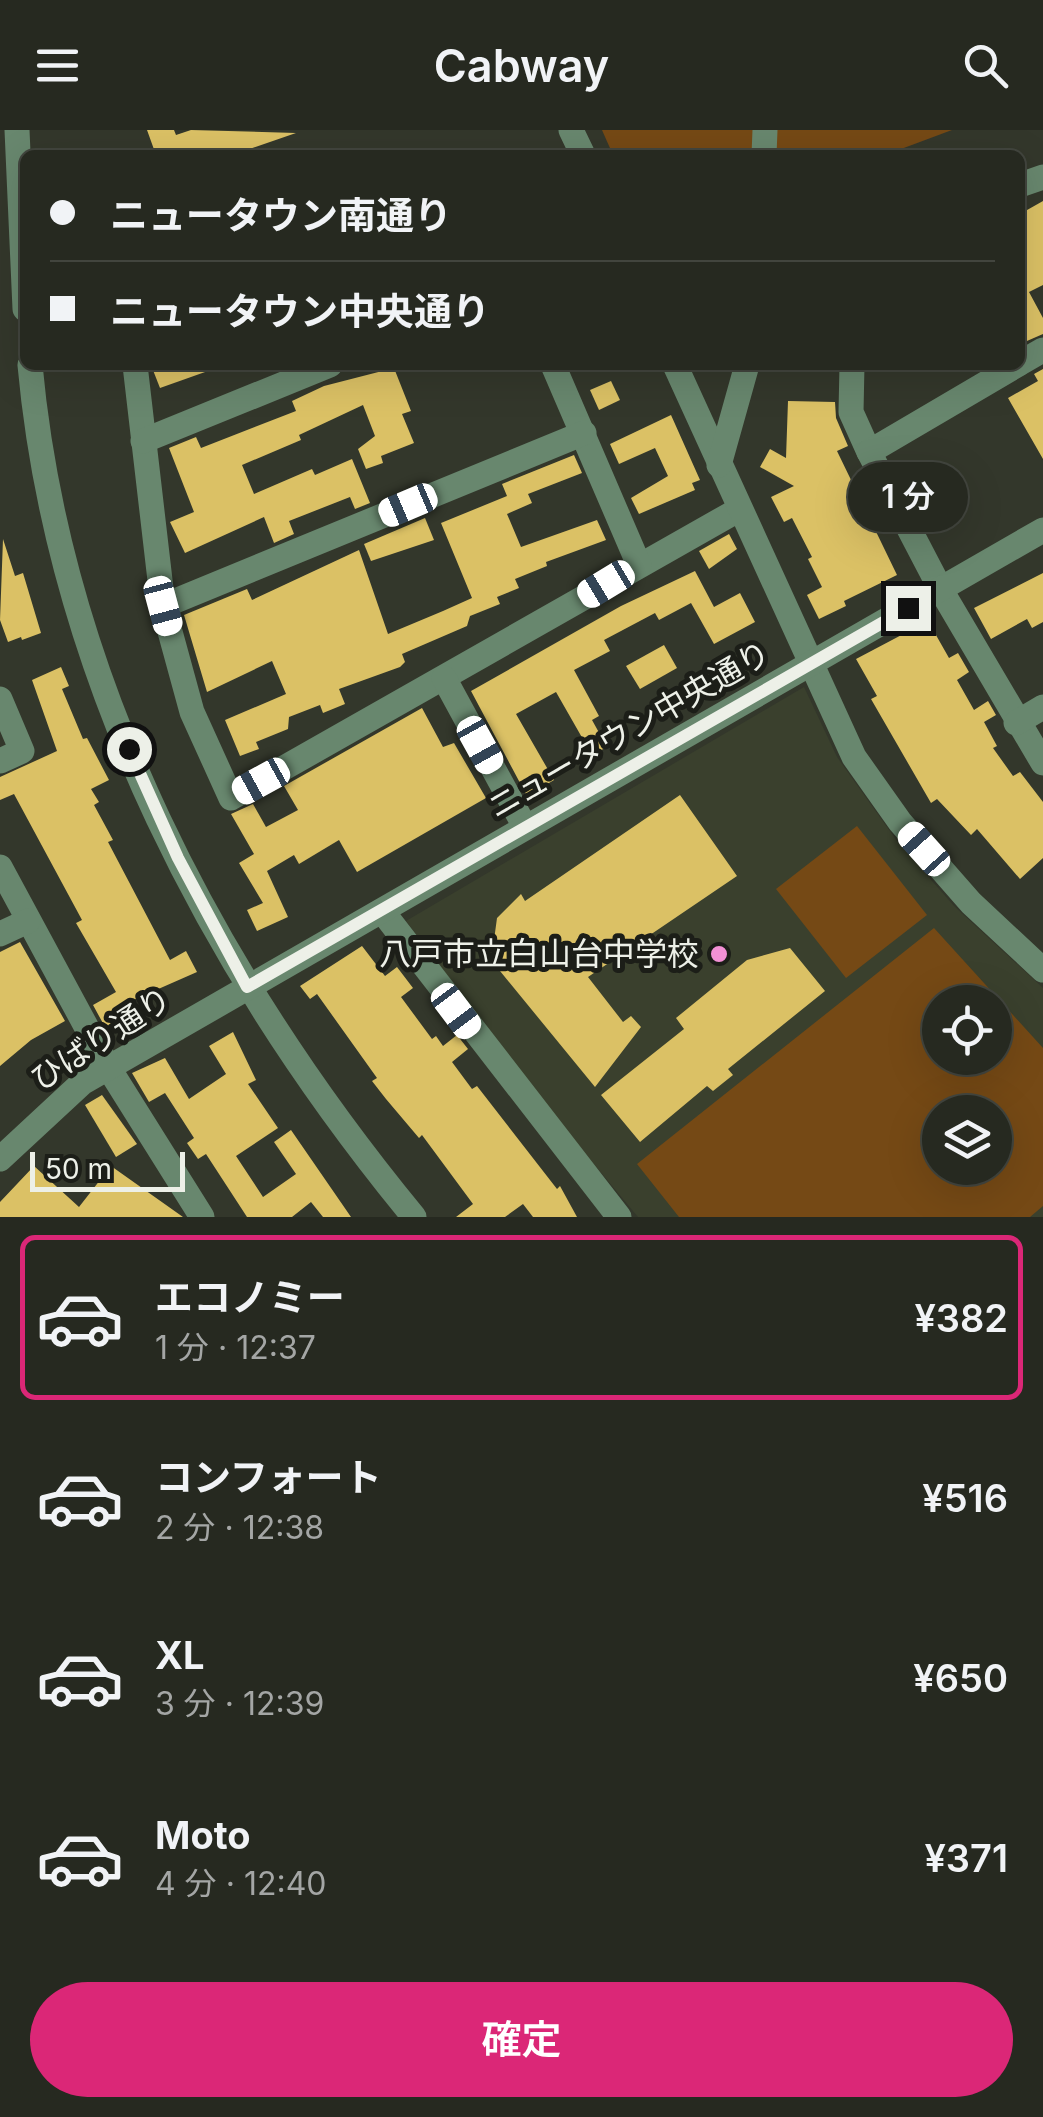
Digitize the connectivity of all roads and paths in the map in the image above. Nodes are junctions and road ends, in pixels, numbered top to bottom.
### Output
1 (18, 130) edge
2 (20, 181) edge
3 (31, 370) edge
4 (136, 370) edge
5 (318, 370) edge
6 (556, 370) edge
7 (677, 370) edge
8 (745, 370) edge
9 (852, 370) edge
10 (1009, 370) edge
11 (584, 433) junction
12 (144, 442) junction
13 (869, 452) junction
14 (719, 465) junction
15 (740, 509) junction
16 (1043, 530) edge
17 (639, 564) junction
18 (941, 590) junction
19 (163, 606) junction
20 (810, 664) junction
21 (444, 678) junction
22 (0, 699) edge
23 (1043, 707) edge
24 (1016, 724) junction
25 (0, 762) edge
26 (1043, 763) edge
27 (525, 827) junction
28 (0, 868) edge
29 (382, 911) junction
30 (28, 921) junction
31 (0, 934) edge
32 (1043, 970) edge
33 (247, 987) junction
34 (108, 1066) junction
35 (0, 1159) edge
36 (197, 1215) edge
37 (414, 1217) edge
38 (619, 1217) edge

1 - 2 street
3 - 33 street
4 - 12 street
5 - 12 street
6 - 11 street
7 - 14 street
8 - 14 street
9 - 13 street
10 - 13 street
11 - 17 street
11 - 19 street
12 - 19 street
13 - 18 street
14 - 15 street
15 - 17 street
15 - 20 street
16 - 18 street, ニュータウン中央通り
17 - 21 street
18 - 20 street, ニュータウン中央通り
18 - 24 street
19 - 21 street
20 - 27 street, ニュータウン中央通り
20 - 32 street
21 - 27 street
22 - 25 street
23 - 24 street
24 - 26 street
27 - 29 street, ニュータウン中央通り
28 - 30 street
29 - 33 street, ニュータウン中央通り
29 - 38 street
30 - 31 street
30 - 34 street
33 - 34 street, ひばり通り
33 - 37 street
34 - 35 street, ひばり通り
34 - 36 street

